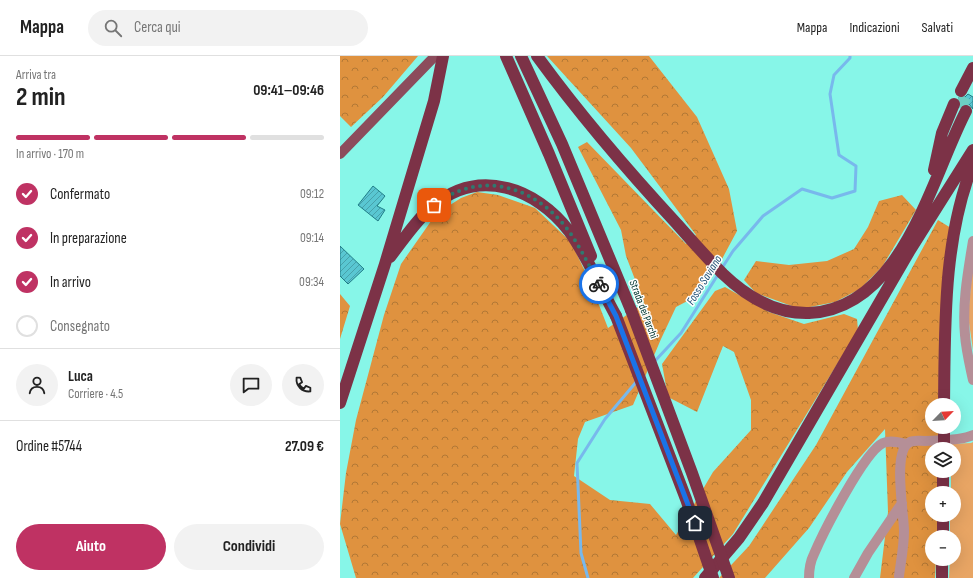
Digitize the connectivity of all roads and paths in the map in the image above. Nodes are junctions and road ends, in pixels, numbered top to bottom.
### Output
1 (435, 56) edge
2 (443, 56) edge
3 (506, 56) edge
4 (521, 56) edge
5 (537, 56) edge
6 (973, 68) edge
7 (967, 90) tunnel mouth
8 (963, 109) edge
9 (973, 150) edge
10 (340, 152) edge
11 (973, 164) edge
12 (930, 195) junction
13 (973, 241) edge
14 (910, 250) junction
15 (385, 264) junction
16 (616, 316) junction
17 (973, 380) edge
18 (944, 398) edge
19 (340, 403) edge
20 (973, 434) edge
21 (906, 444) junction
22 (902, 503) junction
23 (942, 566) edge
24 (899, 576) dead end
25 (705, 578) edge
26 (713, 578) edge
27 (728, 578) edge
28 (809, 578) edge
29 (854, 578) edge
30 (942, 578) edge

1 - 10 main road
2 - 15 highway
3 - 16 highway
4 - 27 highway, Strada dei Parchi, bridge
5 - 12 highway
6 - 7 highway
8 - 12 highway
8 - 12 highway
8 - 12 highway
9 - 14 highway
11 - 18 highway
12 - 14 highway
13 - 17 street
14 - 25 highway
15 - 16 highway
15 - 19 highway
16 - 26 highway, bridge
20 - 21 street
21 - 22 street
21 - 28 street
22 - 24 street
22 - 29 street
23 - 30 highway

